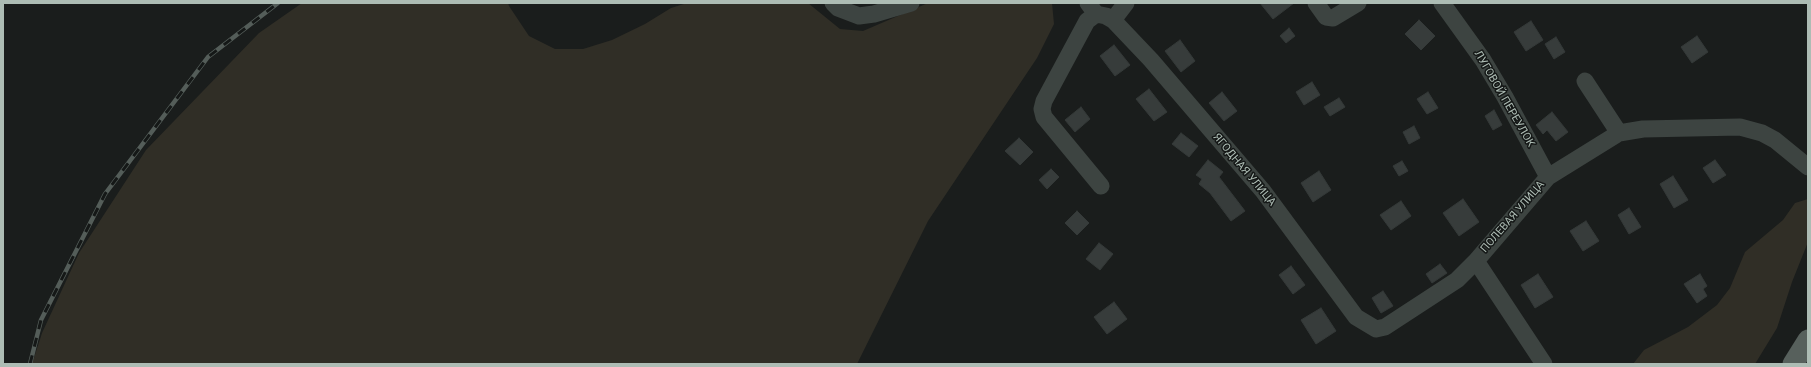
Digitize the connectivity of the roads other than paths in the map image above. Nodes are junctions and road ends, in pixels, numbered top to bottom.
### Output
1 (833, 3) edge
2 (911, 3) edge
3 (1126, 3) edge
4 (1316, 3) edge
5 (1358, 3) edge
6 (1442, 3) edge
7 (1092, 9) edge
8 (1113, 20) junction
9 (1585, 81) dead end
10 (1619, 133) junction
11 (1808, 167) edge
12 (1548, 177) junction
13 (1101, 186) dead end
14 (1476, 261) junction
15 (1385, 327) joint
16 (1808, 340) edge
17 (1544, 364) edge
18 (1793, 364) edge

1 - 2 street
3 - 8 street
4 - 5 street
6 - 12 street, ЛУГОВОЙ ПЕРЕУЛОК
7 - 8 street, ЯГОДНАЯ УЛИЦА
7 - 13 street
8 - 15 street, ЯГОДНАЯ УЛИЦА
9 - 10 street
10 - 11 street, ПОЛЕВАЯ УЛИЦА
10 - 12 street, ПОЛЕВАЯ УЛИЦА
12 - 14 street, ПОЛЕВАЯ УЛИЦА
14 - 15 street, ПОЛЕВАЯ УЛИЦА
14 - 17 street
16 - 18 main road

